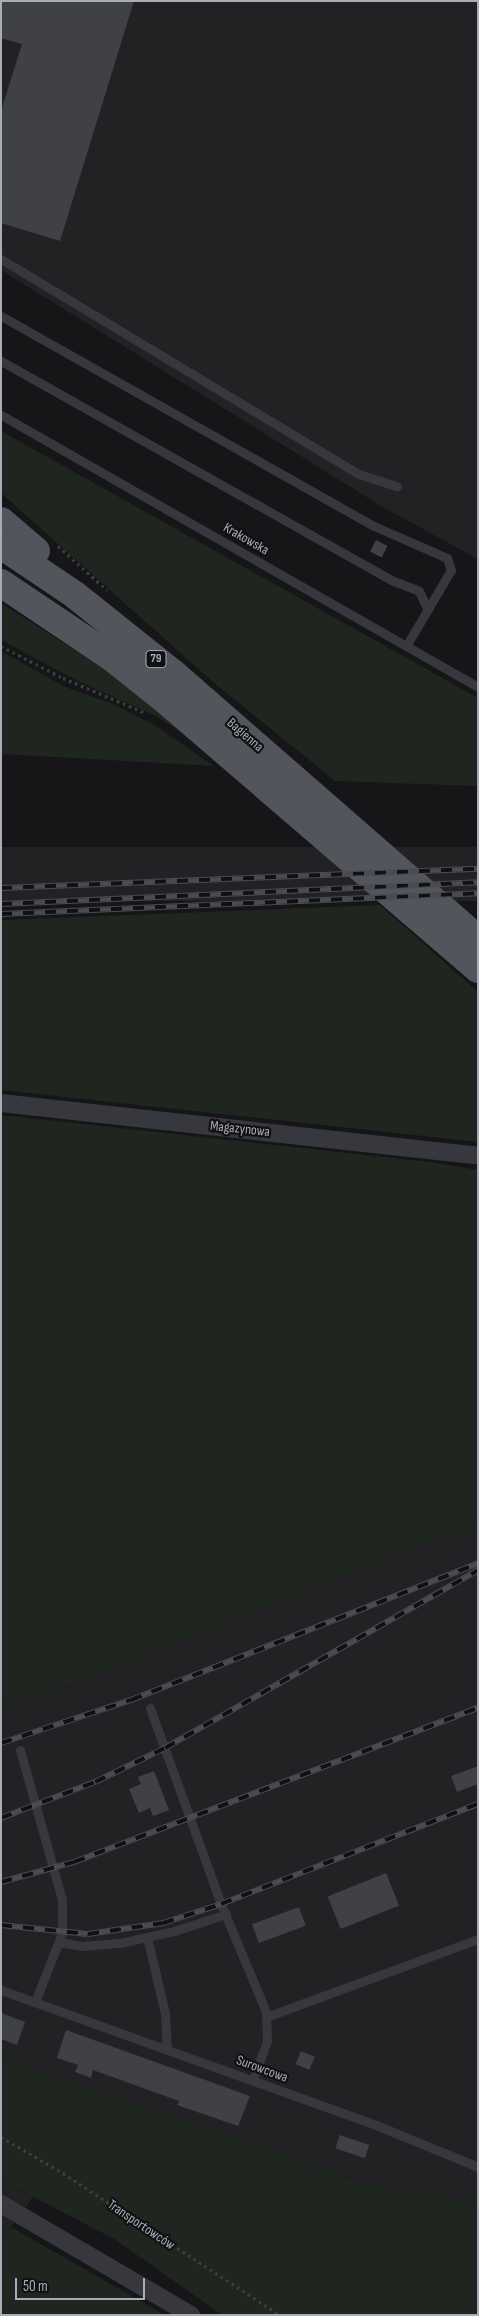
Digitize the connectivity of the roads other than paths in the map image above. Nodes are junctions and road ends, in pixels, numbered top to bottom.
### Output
1 (1, 259) edge
2 (1, 316) edge
3 (1, 361) edge
4 (1, 415) edge
5 (397, 486) dead end
6 (1, 521) edge
7 (1, 545) edge
8 (1, 582) edge
9 (75, 595) junction
10 (428, 610) junction
11 (406, 646) junction
12 (478, 688) edge
13 (470, 942) edge
14 (478, 969) edge
15 (1, 1103) edge
16 (478, 1156) edge
17 (150, 1708) dead end
18 (20, 1750) dead end
19 (226, 1914) junction
20 (148, 1937) junction
21 (478, 1938) edge
22 (59, 1942) junction
23 (1, 1990) edge
24 (35, 2002) junction
25 (266, 2017) junction
26 (167, 2049) junction
27 (253, 2080) junction
28 (478, 2167) edge
29 (1, 2204) edge
30 (191, 2315) edge

1 - 5 lane
2 - 10 lane
3 - 10 lane
4 - 11 lane, Krakowska
6 - 9 main road
7 - 9 main road, Bagienna / 79
8 - 13 main road, Bagienna / 79
9 - 13 main road, Bagienna / 79
10 - 11 lane
11 - 12 lane, Krakowska
13 - 14 main road, Bagienna / 79
15 - 16 street, Magazynowa
17 - 19 lane
18 - 22 lane
19 - 20 lane
19 - 25 lane
20 - 22 lane
20 - 26 lane
21 - 25 lane
22 - 24 lane
23 - 24 lane, Surowcowa
24 - 26 lane, Surowcowa
25 - 27 lane
26 - 27 lane, Surowcowa
27 - 28 lane, Surowcowa
29 - 30 street

